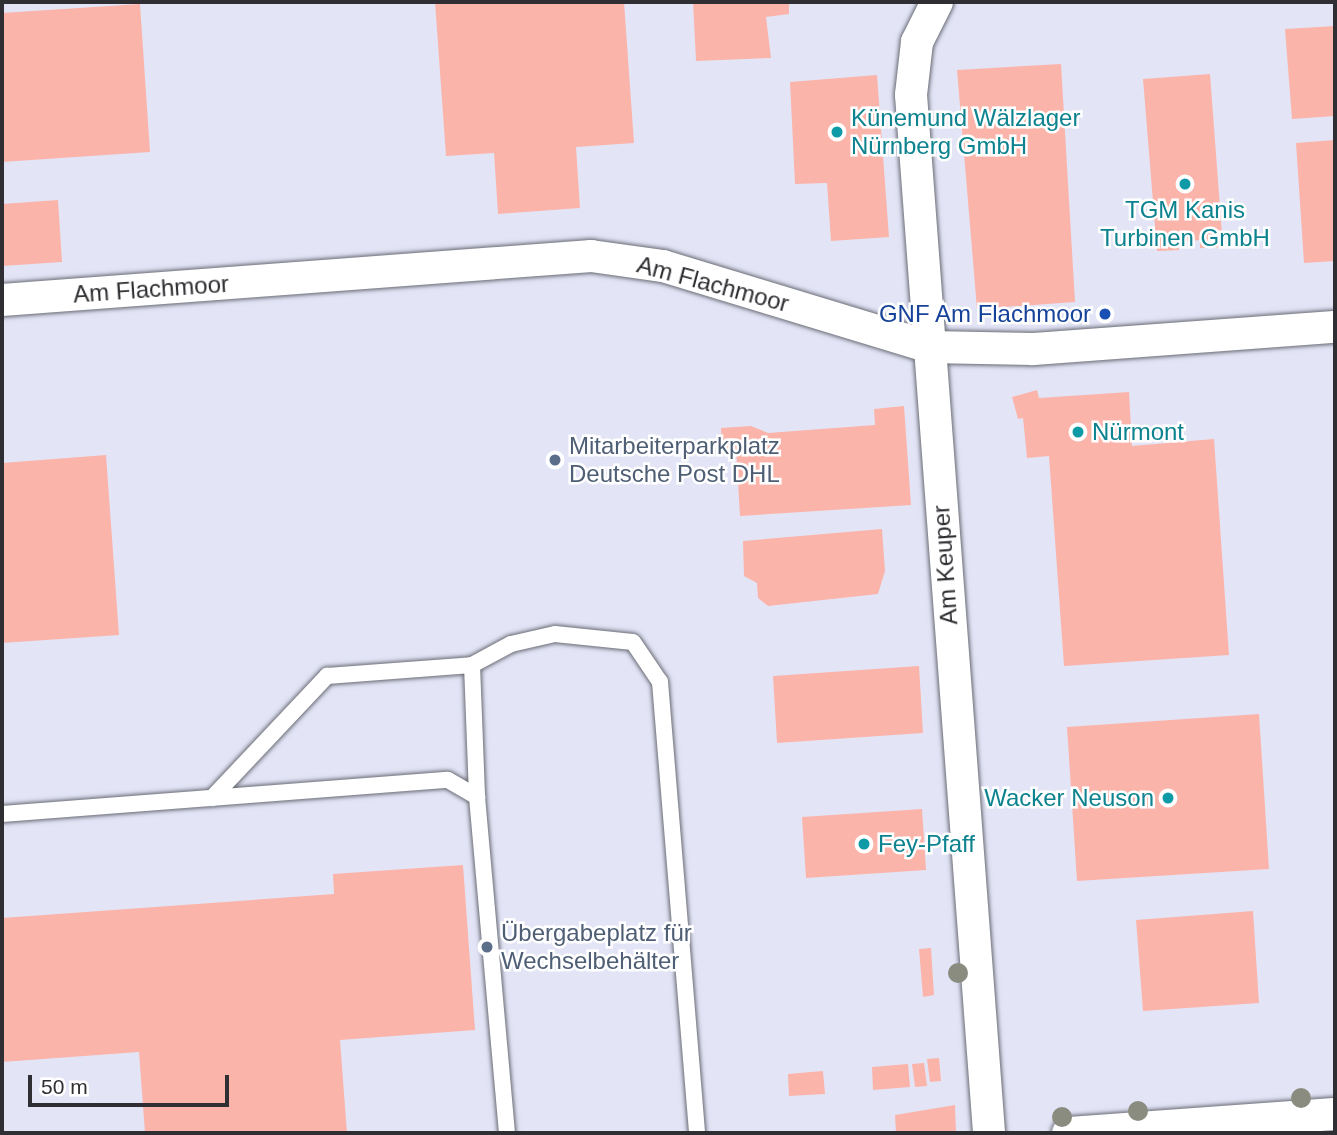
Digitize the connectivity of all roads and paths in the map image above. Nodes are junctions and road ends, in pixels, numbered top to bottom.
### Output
1 (937, 2) edge
2 (2, 300) edge
3 (1335, 327) edge
4 (929, 347) junction
5 (472, 665) junction
6 (477, 797) junction
7 (212, 798) junction
8 (2, 814) edge
9 (1335, 1114) edge
10 (507, 1133) edge
11 (698, 1133) edge
12 (989, 1133) edge
13 (1068, 1133) edge

1 - 4 street, Am Keuper
2 - 4 street, Am Flachmoor
3 - 4 street, Am Flachmoor
4 - 12 street, Am Keuper
5 - 6 lane
5 - 7 lane
5 - 11 lane
6 - 7 lane
6 - 10 lane
7 - 8 lane
9 - 13 street

